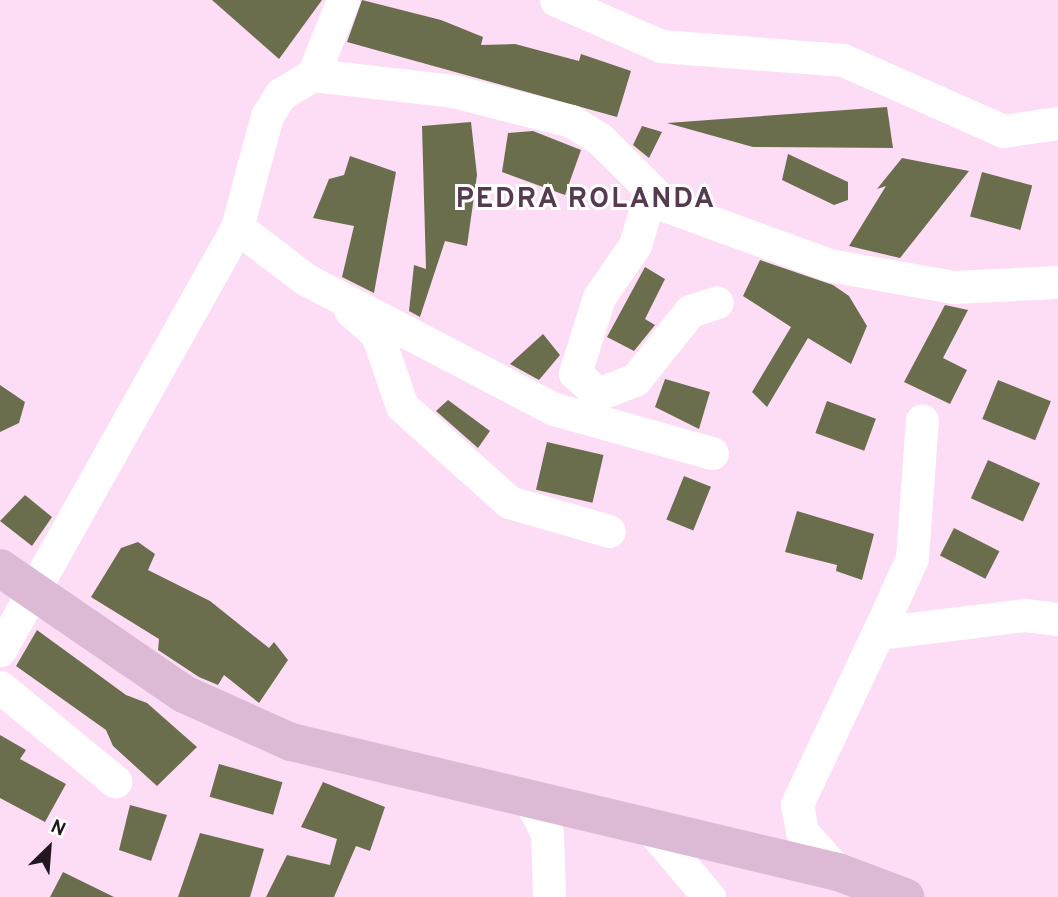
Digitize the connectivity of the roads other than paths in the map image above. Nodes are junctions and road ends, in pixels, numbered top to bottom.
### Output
1 (343, 0) edge
2 (556, 0) edge
3 (313, 75) junction
4 (1058, 123) edge
5 (651, 191) junction
6 (237, 228) junction
7 (1058, 282) edge
8 (327, 290) junction
9 (718, 302) dead end
10 (922, 420) dead end
11 (712, 453) dead end
12 (609, 531) dead end
13 (0, 568) edge
14 (35, 593) junction
15 (1058, 619) edge
16 (878, 633) junction
17 (0, 650) edge
18 (0, 687) edge
19 (115, 781) dead end
20 (532, 804) junction
21 (653, 831) junction
22 (838, 872) junction
23 (549, 897) edge
24 (709, 897) edge
25 (905, 897) edge

1 - 3 street
2 - 4 street
3 - 5 street
3 - 6 street
5 - 7 street
5 - 9 street
6 - 8 street
6 - 14 street
8 - 11 street
8 - 12 street
10 - 16 street
13 - 14 main road
14 - 17 street
14 - 20 main road
15 - 16 street
16 - 22 street
18 - 19 street
20 - 21 main road
20 - 23 street
21 - 22 main road
21 - 24 street
22 - 25 main road

